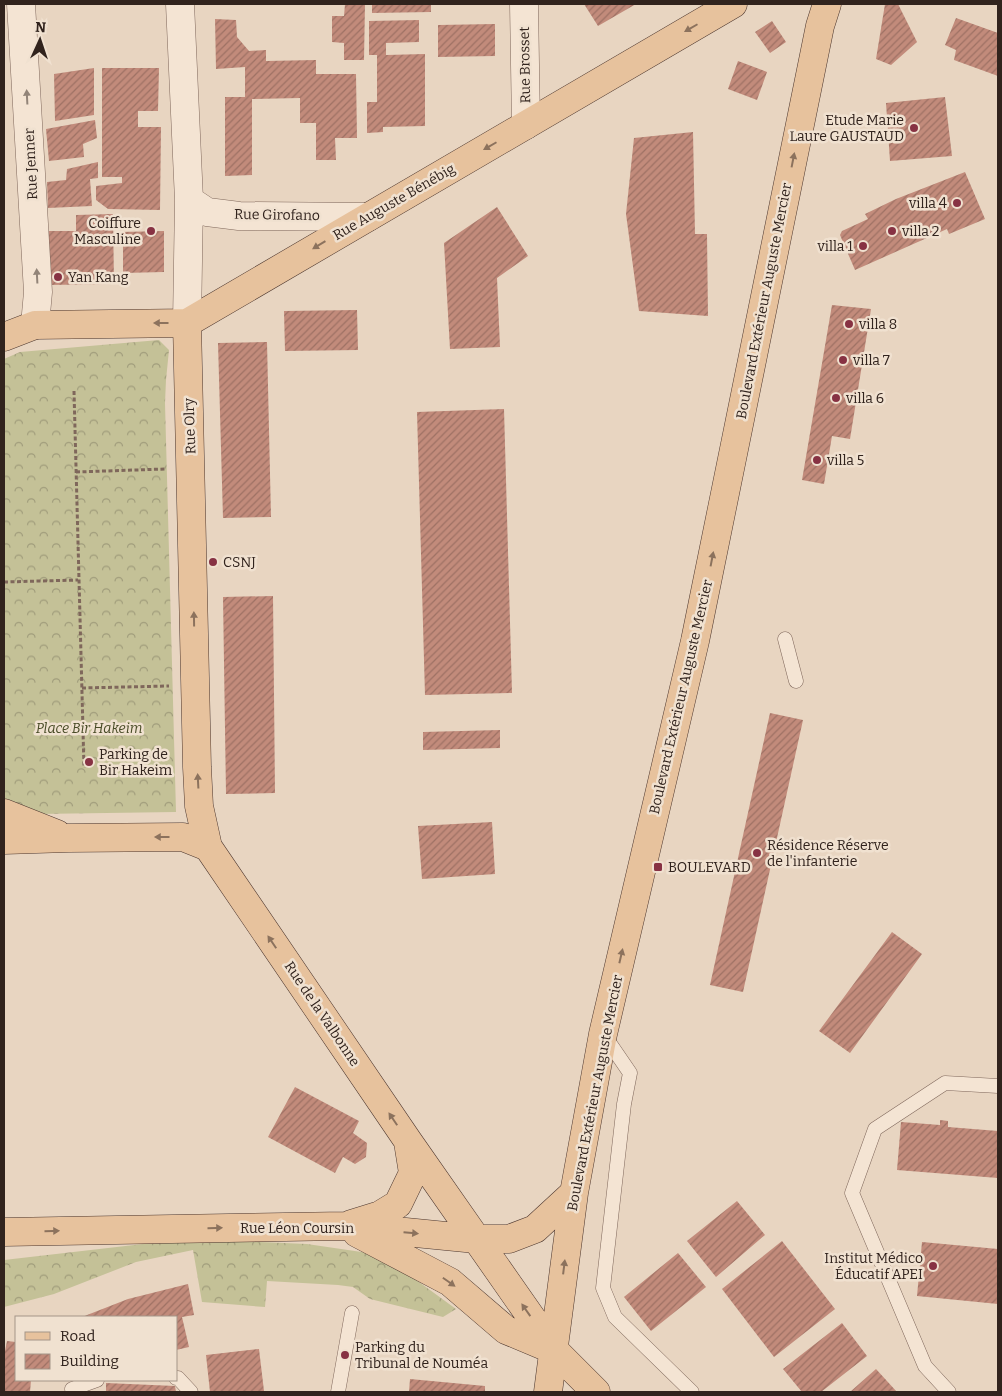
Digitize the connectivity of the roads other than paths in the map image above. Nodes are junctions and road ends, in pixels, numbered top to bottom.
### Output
1 (21, 4) edge
2 (180, 4) edge
3 (524, 4) edge
4 (733, 4) edge
5 (818, 11) edge
6 (526, 125) junction
7 (189, 200) junction
8 (368, 217) junction
9 (187, 324) junction
10 (35, 325) junction
11 (4, 326) edge
12 (4, 337) edge
13 (785, 639) dead end
14 (796, 682) dead end
15 (4, 813) edge
16 (68, 838) junction
17 (4, 840) edge
18 (208, 847) junction
19 (603, 1034) junction
20 (998, 1086) edge
21 (408, 1141) junction
22 (574, 1193) junction
23 (345, 1226) junction
24 (4, 1232) edge
25 (476, 1239) junction
26 (352, 1313) dead end
27 (554, 1350) junction
28 (178, 1378) edge
29 (93, 1381) edge
30 (71, 1387) edge
31 (191, 1392) edge
32 (338, 1392) edge
33 (548, 1392) edge
34 (596, 1392) edge
35 (692, 1392) edge
36 (949, 1392) edge

10 -> 1 street, Rue Jenner
2 - 7 street, Rue Olry
3 - 6 street, Rue Brosset
4 -> 6 main road, Rue Auguste Bénébig
19 -> 5 main road, Boulevard Extérieur Auguste Mercier
6 -> 8 main road, Rue Auguste Bénébig
7 - 8 street, Rue Girofano
7 - 9 street, Rue Olry
8 -> 9 main road, Rue Auguste Bénébig
9 -> 10 main road
18 -> 9 main road, Rue Olry
10 - 11 street
10 - 12 main road
13 - 14 lane
15 - 16 main road
16 - 17 main road
18 -> 16 main road
21 -> 18 main road, Rue de la Valbonne
19 - 22 main road, Boulevard Extérieur Auguste Mercier
19 - 35 lane
20 - 36 lane
21 - 23 main road
21 - 25 main road, Rue de la Valbonne
22 - 25 main road, Rue Léon Coursin
27 -> 22 main road, Boulevard Extérieur Auguste Mercier
24 -> 23 main road, Rue Léon Coursin
23 -> 25 main road, Rue Léon Coursin
23 -> 27 main road
27 -> 25 main road, Rue de la Valbonne
26 - 32 lane
27 - 33 main road, Boulevard Extérieur Auguste Mercier
27 - 34 main road
28 - 31 lane
29 - 30 lane

